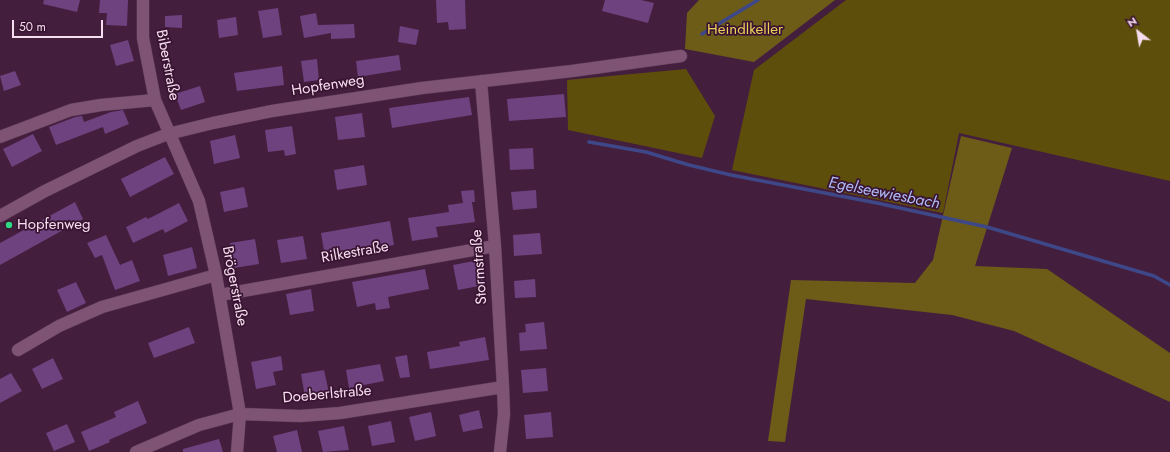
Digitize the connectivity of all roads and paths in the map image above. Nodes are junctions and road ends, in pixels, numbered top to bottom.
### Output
1 (143, 0) edge
2 (681, 56) dead end
3 (481, 81) junction
4 (155, 100) junction
5 (168, 134) junction
6 (0, 137) edge
7 (0, 216) edge
8 (495, 246) junction
9 (216, 275) junction
10 (220, 295) junction
11 (18, 350) dead end
12 (503, 386) junction
13 (240, 414) junction
14 (136, 452) edge
15 (237, 452) edge
16 (500, 452) edge

1 - 4 street, Biberstraße
2 - 3 street, Hopfenweg
3 - 5 street, Hopfenweg
3 - 8 street, Stormstraße
4 - 5 street, Biberstraße
4 - 6 street
5 - 7 street, Hopfenweg
5 - 9 street, Brögerstraße
8 - 10 street, Rilkestraße
8 - 12 street, Stormstraße
9 - 10 street, Brögerstraße
9 - 11 street
10 - 13 street, Brögerstraße
12 - 13 street, Doeberlstraße
12 - 16 street, Stormstraße
13 - 14 street, Doeberlstraße
13 - 15 street, Brögerstraße

